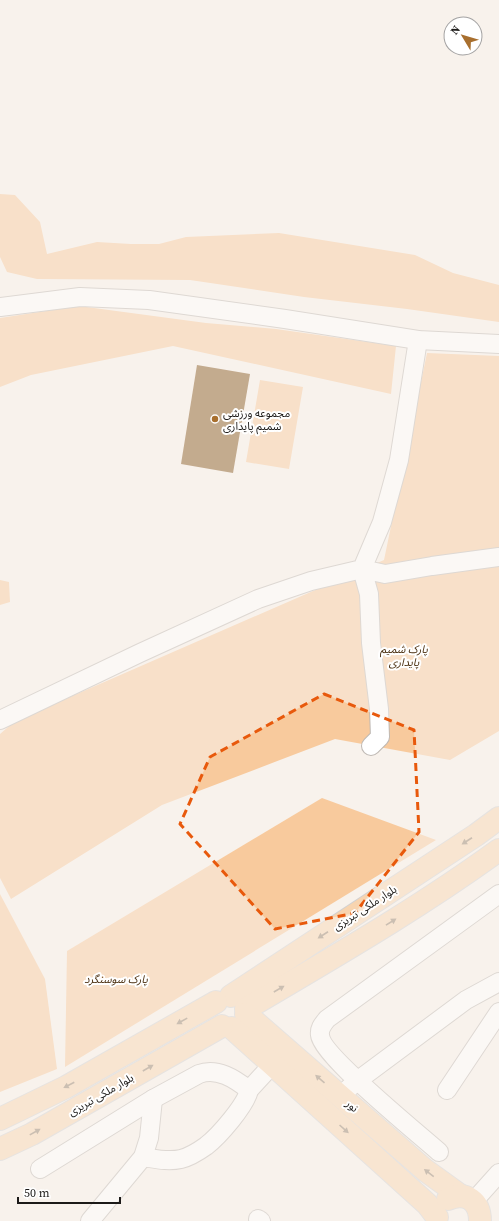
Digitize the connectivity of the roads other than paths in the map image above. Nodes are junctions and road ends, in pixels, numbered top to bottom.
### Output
1 (0, 307) edge
2 (418, 340) junction
3 (499, 344) edge
4 (499, 557) edge
5 (362, 569) junction
6 (0, 720) edge
7 (371, 746) dead end
8 (499, 818) edge
9 (499, 850) edge
10 (499, 894) edge
11 (499, 982) edge
12 (232, 1012) junction
13 (499, 1012) edge
14 (272, 1065) junction
15 (357, 1081) junction
16 (249, 1090) junction
17 (447, 1090) dead end
18 (340, 1096) junction
19 (153, 1099) junction
20 (0, 1119) edge
21 (0, 1150) edge
22 (439, 1152) dead end
23 (143, 1157) junction
24 (40, 1169) dead end
25 (499, 1173) edge
26 (476, 1209) edge
27 (438, 1219) edge
28 (90, 1221) edge

1 - 2 street
2 - 3 street
2 - 5 street
4 - 5 street
5 - 6 street
5 - 7 street
8 -> 12 main road, بلوار ملکى تبریزى
12 -> 9 main road, بلوار ملکى تبریزى
10 - 15 street
11 - 15 street
12 - 14 main road, نور
18 -> 12 main road, نور
12 -> 20 main road, بلوار ملکى تبریزى
21 -> 12 main road, بلوار ملکى تبریزى
13 - 17 street
14 - 16 street
14 -> 27 main road, نور
15 - 18 street
15 - 22 street
16 - 19 street
16 - 23 street
26 -> 18 main road, نور
19 - 23 street
19 - 24 street
23 - 28 street
25 - 26 street
26 - 27 main road

